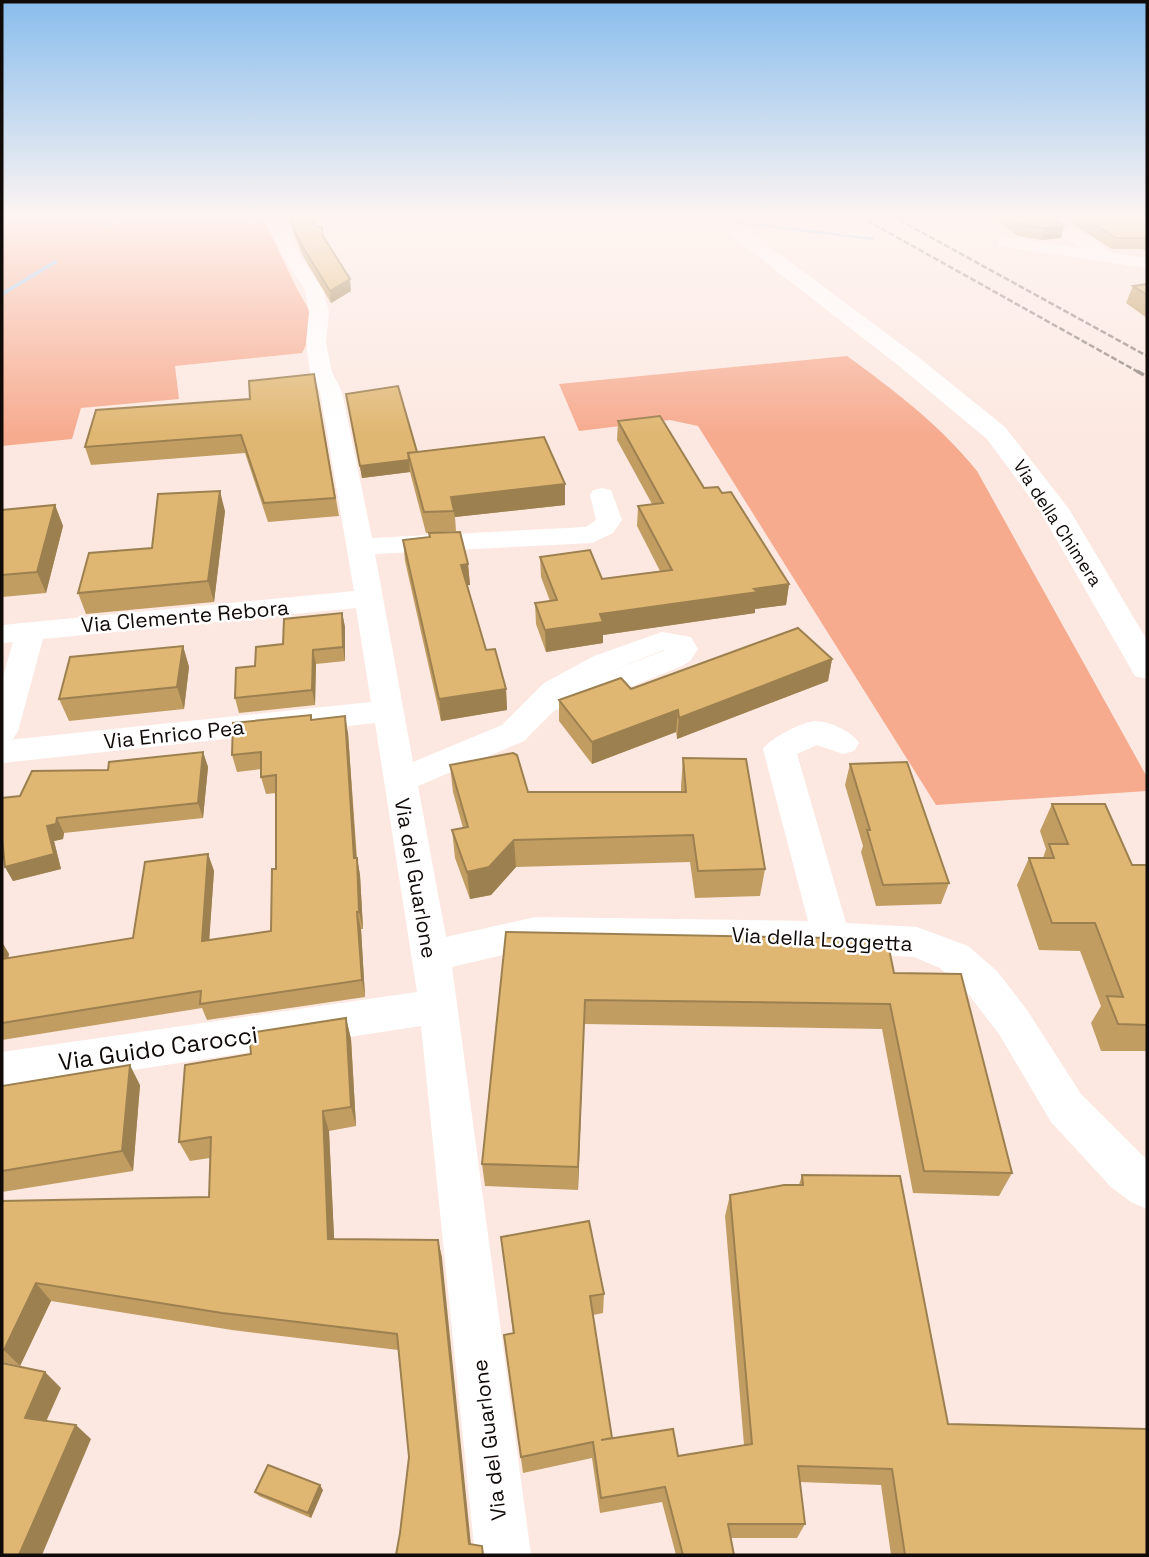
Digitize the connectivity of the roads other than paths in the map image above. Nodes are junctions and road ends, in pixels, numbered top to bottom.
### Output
1 (313, 289) edge
2 (812, 289) edge
3 (603, 495) dead end
4 (359, 547) junction
5 (369, 598) junction
6 (17, 632) edge
7 (1147, 668) edge
8 (547, 701) dead end
9 (387, 711) junction
10 (2, 731) edge
11 (843, 743) dead end
12 (2, 752) edge
13 (399, 781) junction
14 (831, 937) junction
15 (430, 956) junction
16 (439, 1006) junction
17 (2, 1071) edge
18 (1147, 1186) edge
19 (503, 1555) edge

1 - 4 street, Via del Guarlone
2 - 7 street, Via della Chimera
3 - 4 street
4 - 5 street, Via del Guarlone
5 - 6 street, Via Clemente Rebora
5 - 9 street, Via del Guarlone
6 - 10 street
8 - 13 street
9 - 12 street, Via Enrico Pea
9 - 13 street, Via del Guarlone
11 - 14 street
13 - 15 street, Via del Guarlone
14 - 15 street, Via della Loggetta
14 - 18 street, Via della Loggetta
15 - 16 street, Via del Guarlone
16 - 17 street, Via Guido Carocci
16 - 19 street, Via del Guarlone

